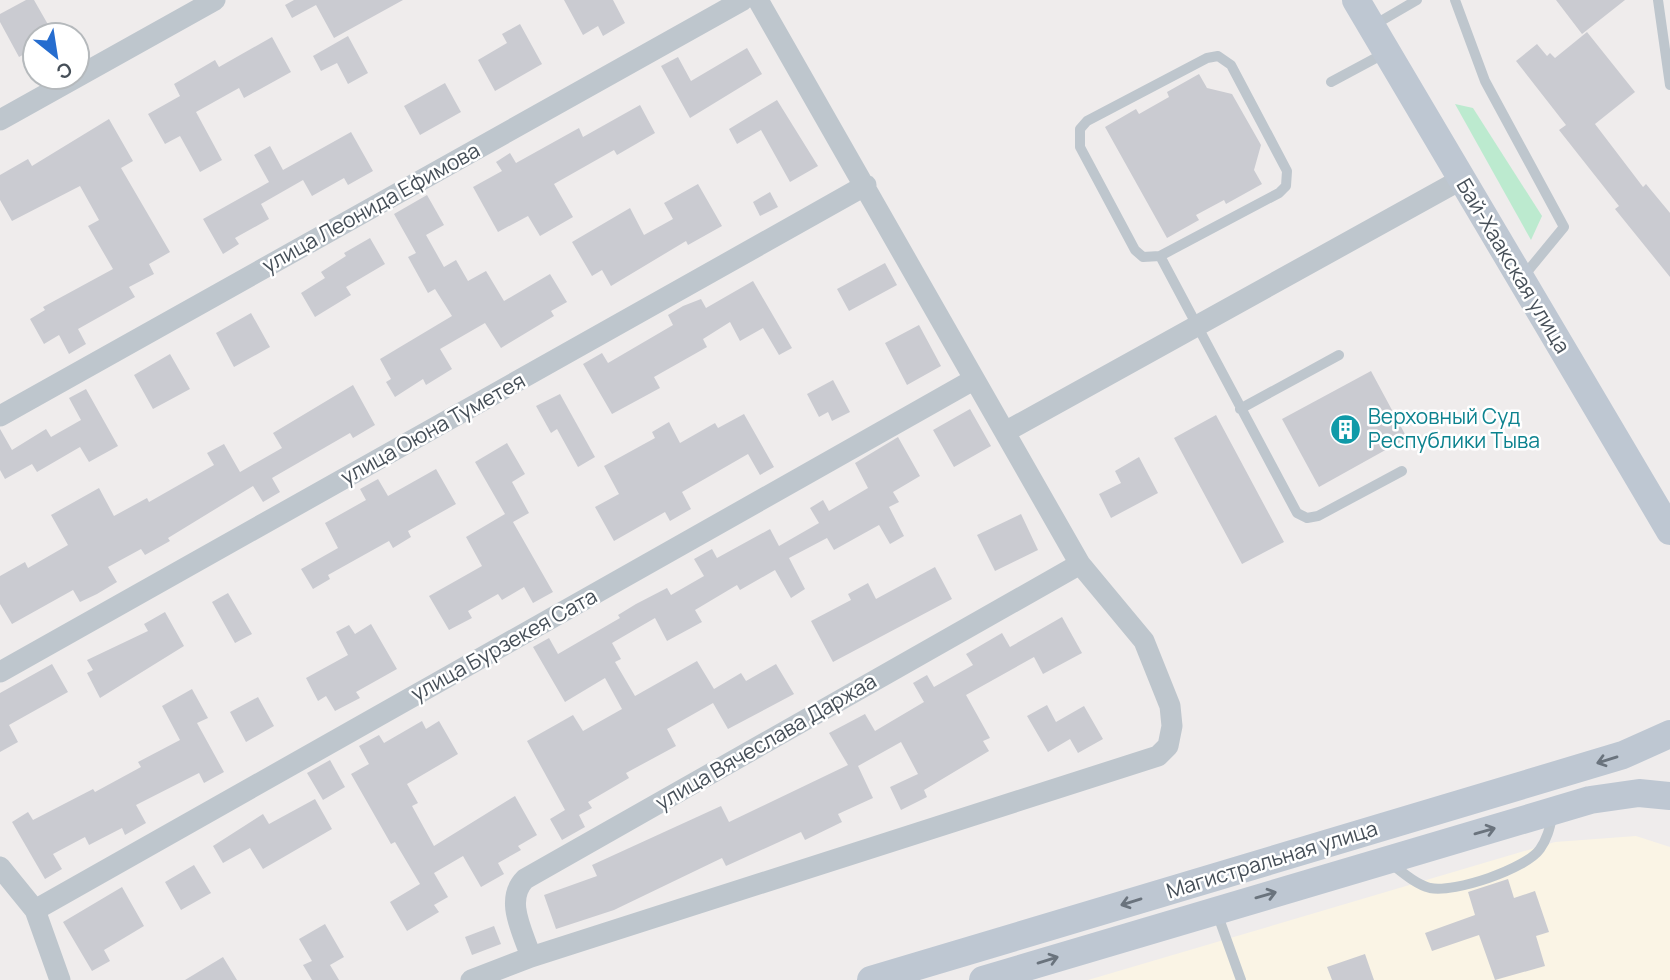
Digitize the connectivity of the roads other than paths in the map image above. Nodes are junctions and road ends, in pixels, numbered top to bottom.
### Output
1 (215, 0) edge
2 (743, 0) edge
3 (758, 0) edge
4 (1356, 0) edge
5 (1417, 0) edge
6 (1455, 0) edge
7 (1658, 0) edge
8 (1371, 27) junction
9 (1387, 52) junction
10 (1331, 82) dead end
11 (1670, 85) edge
12 (0, 120) edge
13 (1462, 179) junction
14 (866, 185) junction
15 (1160, 256) junction
16 (1521, 279) junction
17 (1197, 325) junction
18 (1339, 355) dead end
19 (973, 380) junction
20 (1240, 409) junction
21 (0, 416) edge
22 (1005, 432) junction
23 (1402, 471) dead end
24 (1670, 531) edge
25 (1080, 564) junction
26 (0, 672) edge
27 (1670, 734) edge
28 (1670, 796) edge
29 (1553, 811) junction
30 (1387, 860) junction
31 (0, 867) edge
32 (35, 910) junction
33 (1216, 910) junction
34 (531, 957) junction
35 (60, 980) edge
36 (471, 980) edge
37 (871, 980) edge
38 (983, 980) edge
39 (1241, 980) edge

1 - 12 street
2 - 21 street, улица Леонида Ефимова
3 - 14 street
4 - 8 main road, Бай-Хаакская улица
5 - 8 lane
6 - 16 lane
7 - 11 lane
8 - 9 main road, Бай-Хаакская улица
9 - 10 lane
9 - 13 main road, Бай-Хаакская улица
13 - 16 main road, Бай-Хаакская улица
13 - 17 street
14 - 19 street
14 - 26 street, улица Оюна Туметея
15 - 15 lane
15 - 17 lane
16 - 24 main road, Бай-Хаакская улица
17 - 20 lane
17 - 22 street
18 - 20 lane
19 - 22 street
19 - 32 street, улица Бурзекея Сата
20 - 23 lane
22 - 25 street
25 - 34 street, улица Вячеслава Даржаа
25 - 34 street
27 -> 37 main road, Магистральная улица
28 - 29 main road, Магистральная улица
30 -> 29 main road, Магистральная улица
29 - 30 lane
33 -> 30 main road, Магистральная улица
31 - 32 street
32 - 35 street
38 -> 33 main road, Магистральная улица
33 - 39 lane
34 - 36 street

